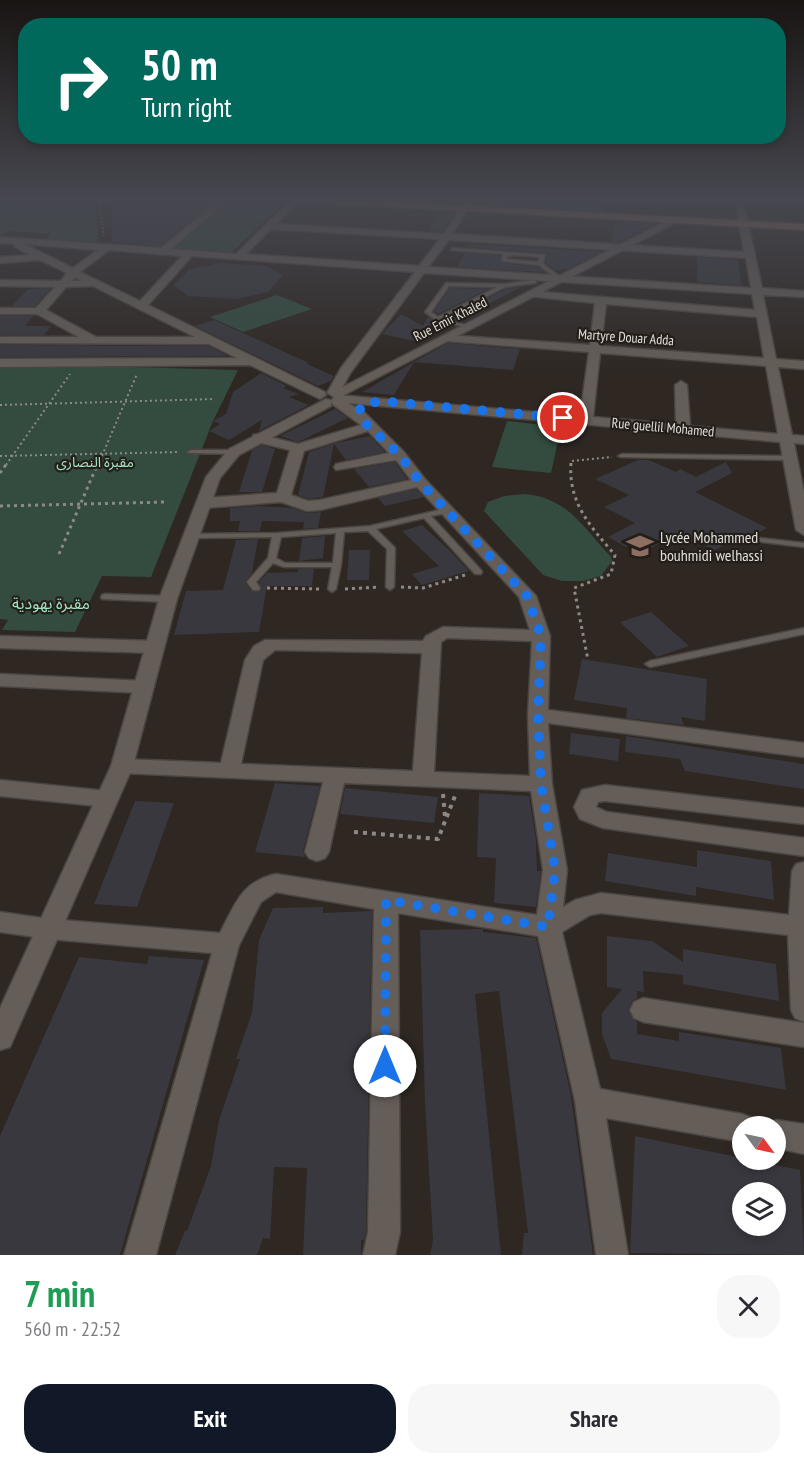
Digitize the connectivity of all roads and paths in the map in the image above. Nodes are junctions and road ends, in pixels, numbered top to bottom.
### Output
1 (45, 259) edge
2 (92, 259) edge
3 (185, 259) edge
4 (262, 259) edge
5 (428, 259) edge
6 (504, 259) edge
7 (542, 259) edge
8 (599, 259) edge
9 (751, 259) edge
10 (540, 264) junction
11 (420, 269) junction
12 (73, 273) junction
13 (517, 276) junction
14 (559, 279) junction
15 (0, 283) edge
16 (63, 284) junction
17 (95, 284) junction
18 (539, 284) junction
19 (504, 286) junction
20 (758, 292) junction
21 (531, 294) junction
22 (804, 294) edge
23 (601, 300) junction
24 (141, 306) junction
25 (0, 311) edge
26 (39, 311) junction
27 (762, 314) junction
28 (438, 319) junction
29 (467, 327) junction
30 (446, 338) junction
31 (0, 340) edge
32 (96, 341) junction
33 (213, 341) junction
34 (595, 349) junction
35 (253, 362) junction
36 (0, 363) edge
37 (771, 363) junction
38 (804, 365) edge
39 (345, 371) junction
40 (138, 372) dead end
41 (71, 373) dead end
42 (368, 376) junction
43 (681, 385) dead end
44 (332, 397) junction
45 (214, 399) dead end
46 (379, 401) junction
47 (125, 402) junction
48 (49, 404) junction
49 (0, 405) edge
50 (586, 420) junction
51 (364, 421) junction
52 (683, 429) junction
53 (258, 438) junction
54 (786, 438) junction
55 (804, 440) edge
56 (298, 448) junction
57 (191, 452) joint
58 (234, 452) junction
59 (103, 454) junction
60 (399, 454) junction
61 (0, 456) edge
62 (12, 456) junction
63 (622, 456) joint
64 (790, 458) junction
65 (341, 467) dead end
66 (0, 473) edge
67 (420, 482) junction
68 (283, 497) junction
69 (166, 502) dead end
70 (204, 503) junction
71 (81, 504) junction
72 (0, 506) edge
73 (437, 513) junction
74 (370, 528) junction
75 (340, 530) junction
76 (804, 530) edge
77 (277, 535) junction
78 (191, 536) junction
79 (762, 540) dead end
80 (804, 545) edge
81 (60, 554) dead end
82 (272, 559) junction
83 (337, 565) junction
84 (478, 572) joint
85 (390, 587) junction
86 (256, 588) joint
87 (332, 589) junction
88 (105, 597) dead end
89 (168, 599) junction
90 (804, 631) edge
91 (541, 636) junction
92 (0, 642) edge
93 (155, 647) junction
94 (430, 647) junction
95 (588, 660) dead end
96 (650, 664) dead end
97 (0, 680) edge
98 (144, 687) junction
99 (538, 715) junction
100 (804, 750) edge
101 (123, 766) junction
102 (229, 772) junction
103 (335, 776) junction
104 (443, 780) junction
105 (541, 784) junction
106 (0, 788) edge
107 (107, 798) junction
108 (804, 816) edge
109 (445, 818) junction
110 (354, 832) dead end
111 (804, 847) edge
112 (317, 852) dead end
113 (804, 871) edge
114 (386, 900) junction
115 (0, 922) edge
116 (548, 927) junction
117 (802, 927) edge
118 (49, 929) junction
119 (227, 944) junction
120 (643, 1010) dead end
121 (804, 1010) edge
122 (804, 1035) edge
123 (0, 1038) edge
124 (589, 1101) junction
125 (732, 1126) edge
126 (786, 1136) edge
127 (804, 1139) edge
128 (140, 1255) edge
129 (380, 1255) edge
130 (612, 1255) edge

1 - 12 street
2 - 12 street
3 - 24 street
4 - 11 street
5 - 11 street
6 - 10 lane
7 - 10 lane
8 - 14 street, Rue Emir Khaled
9 - 20 street
10 - 14 lane
11 - 13 street
11 - 39 street
12 - 16 street
12 - 17 street
13 - 14 street
13 - 18 street
14 - 18 street, Rue Emir Khaled
14 - 20 street
15 - 16 street
16 - 17 street
16 - 26 street
17 - 24 street
18 - 19 lane
18 - 21 street, Rue Emir Khaled
19 - 28 lane
19 - 28 lane
20 - 22 street
20 - 27 street
21 - 23 street
21 - 29 street, Rue Emir Khaled
23 - 27 street
23 - 34 street
24 - 33 street
25 - 26 street
26 - 32 street
27 - 37 street
28 - 29 lane
29 - 30 street, Rue Emir Khaled
30 - 34 street, Martyre Douar Adda
30 - 42 street, Rue Emir Khaled
31 - 32 street
32 - 33 street
33 - 35 street
34 - 37 street, Martyre Douar Adda
34 - 50 street
35 - 36 street
35 - 44 street
37 - 38 street, Martyre Douar Adda
37 - 54 street
39 - 42 street
39 - 44 street
40 - 47 path
41 - 48 path
42 - 44 street, Rue Emir Khaled
43 - 52 street
44 - 46 street, Rue guellil Mohamed
44 - 51 street
44 - 53 street, Rue Emir Khaled
45 - 47 path
46 - 50 street, Rue guellil Mohamed
46 - 51 street
47 - 48 path
47 - 59 path
48 - 49 path
48 - 62 path
50 - 52 street, Rue guellil Mohamed
51 - 56 street
51 - 60 street
52 - 54 street, Rue guellil Mohamed
53 - 56 street
53 - 58 street, Rue Emir Khaled
54 - 55 street, Rue guellil Mohamed
54 - 64 street
56 - 68 street
57 - 58 lane
57 - 59 path
58 - 70 street
59 - 62 path
59 - 71 path
60 - 65 street
60 - 67 street
61 - 62 path
62 - 66 path
63 - 64 lane
63 - 95 path
64 - 76 street
67 - 68 street
67 - 73 street
68 - 70 street
69 - 71 path
70 - 78 street
71 - 72 path
71 - 81 path
73 - 74 lane
73 - 84 lane
73 - 91 street
74 - 75 lane
74 - 85 lane
75 - 77 lane
75 - 83 lane
77 - 78 lane
77 - 82 lane
78 - 89 street
79 - 80 lane
82 - 83 lane
82 - 86 lane
83 - 87 lane
84 - 85 path
85 - 87 path
86 - 87 path
88 - 89 lane
89 - 93 street
90 - 96 lane
91 - 94 street
91 - 99 street
92 - 93 street
93 - 98 street
94 - 102 street
94 - 104 street
97 - 98 street
98 - 101 street
99 - 100 street
99 - 105 street
101 - 102 street
101 - 107 street
102 - 103 street
103 - 104 street
103 - 112 street
104 - 105 street
104 - 109 path
104 - 109 path
105 - 116 street
106 - 107 street
107 - 118 street
108 - 111 street
109 - 110 path
113 - 117 street
114 - 116 street
114 - 119 street
114 - 129 street
115 - 118 street
116 - 117 street
116 - 124 street
117 - 121 street
118 - 119 street
118 - 123 street
119 - 128 street
120 - 122 street
124 - 125 street
124 - 130 street
126 - 127 street

